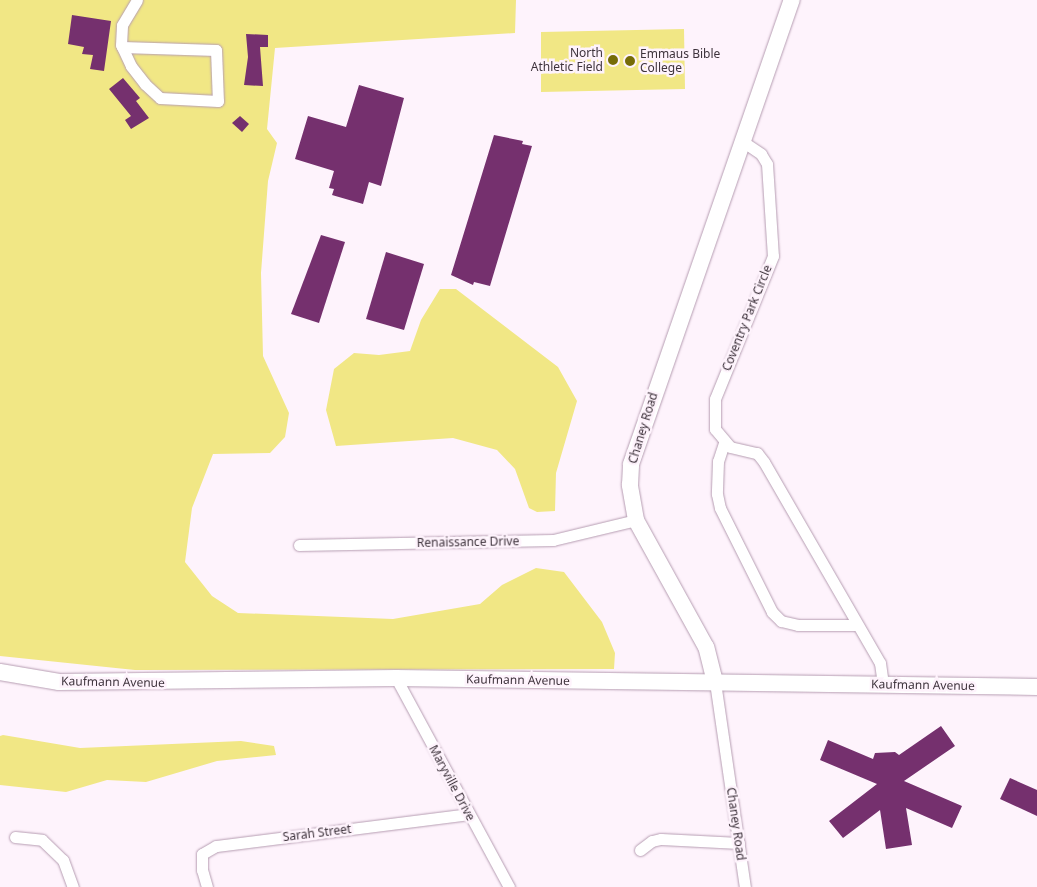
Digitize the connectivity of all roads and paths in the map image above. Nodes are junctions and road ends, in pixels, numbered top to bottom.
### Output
1 (137, 0) edge
2 (792, 0) edge
3 (122, 47) junction
4 (742, 141) junction
5 (724, 443) junction
6 (636, 520) junction
7 (299, 545) dead end
8 (858, 625) junction
9 (0, 672) edge
10 (396, 678) junction
11 (715, 682) junction
12 (883, 684) junction
13 (1037, 687) edge
14 (468, 814) junction
15 (14, 837) dead end
16 (739, 842) junction
17 (640, 850) dead end
18 (73, 887) edge
19 (207, 887) edge
20 (508, 887) edge
21 (745, 887) edge

1 - 3 street
2 - 4 main road, Chaney Road
3 - 3 street
4 - 5 street, Coventry Park Circle
4 - 6 main road, Chaney Road
5 - 8 street
5 - 8 street
6 - 7 street, Renaissance Drive
6 - 11 main road, Chaney Road
8 - 12 street
9 - 10 main road, Kaufmann Avenue
10 - 11 main road, Kaufmann Avenue
10 - 14 street, Maryville Drive
11 - 12 main road, Kaufmann Avenue
11 - 16 street, Chaney Road
12 - 13 main road, Kaufmann Avenue
14 - 19 street, Sarah Street
14 - 20 street, Maryville Drive
15 - 18 street
16 - 17 street
16 - 21 street, Chaney Road

